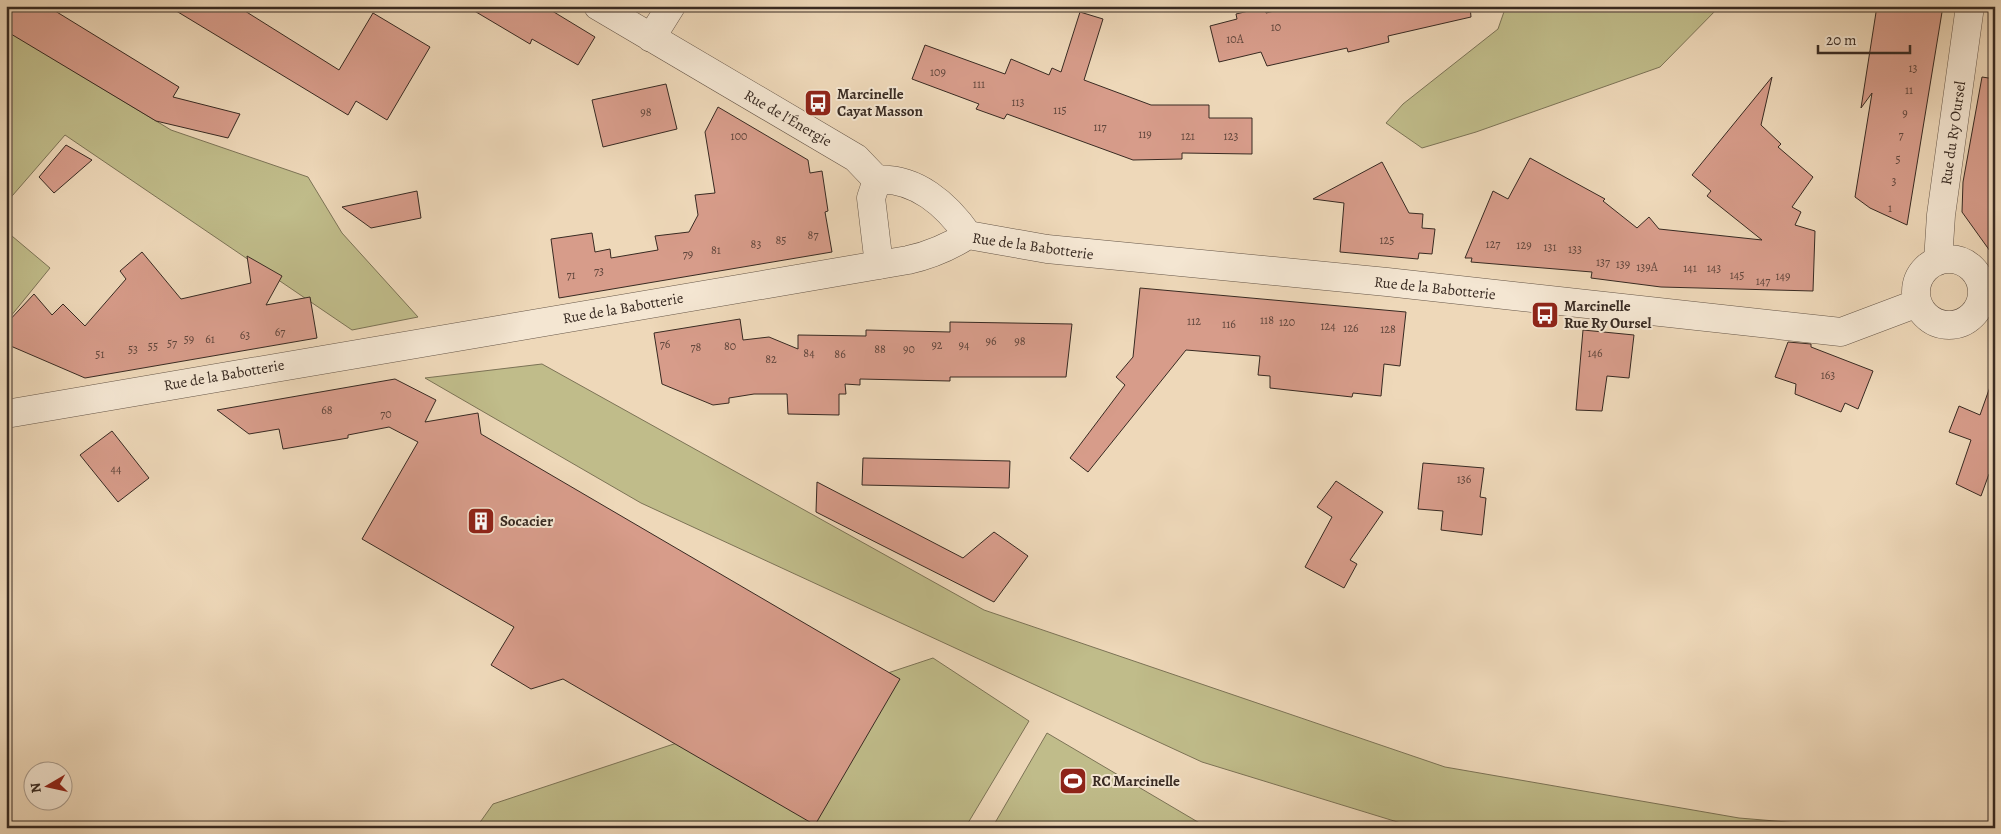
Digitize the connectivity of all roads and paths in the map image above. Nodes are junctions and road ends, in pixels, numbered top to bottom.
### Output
1 (598, 6) edge
2 (670, 6) edge
3 (1970, 6) edge
4 (651, 38) junction
5 (877, 180) junction
6 (968, 235) junction
7 (1938, 261) junction
8 (879, 265) junction
9 (1918, 303) junction
10 (1988, 303) edge
11 (6, 414) edge

1 - 4 street, Rue de l'Énergie
2 - 4 street
3 - 7 street, Rue du Ry Oursel
4 - 5 street, Rue de l'Énergie
5 - 6 street
5 - 8 street
6 - 8 street, Rue de la Babotterie
6 - 9 street, Rue de la Babotterie
7 - 9 street
7 - 10 street
8 - 11 street, Rue de la Babotterie
9 - 10 street

